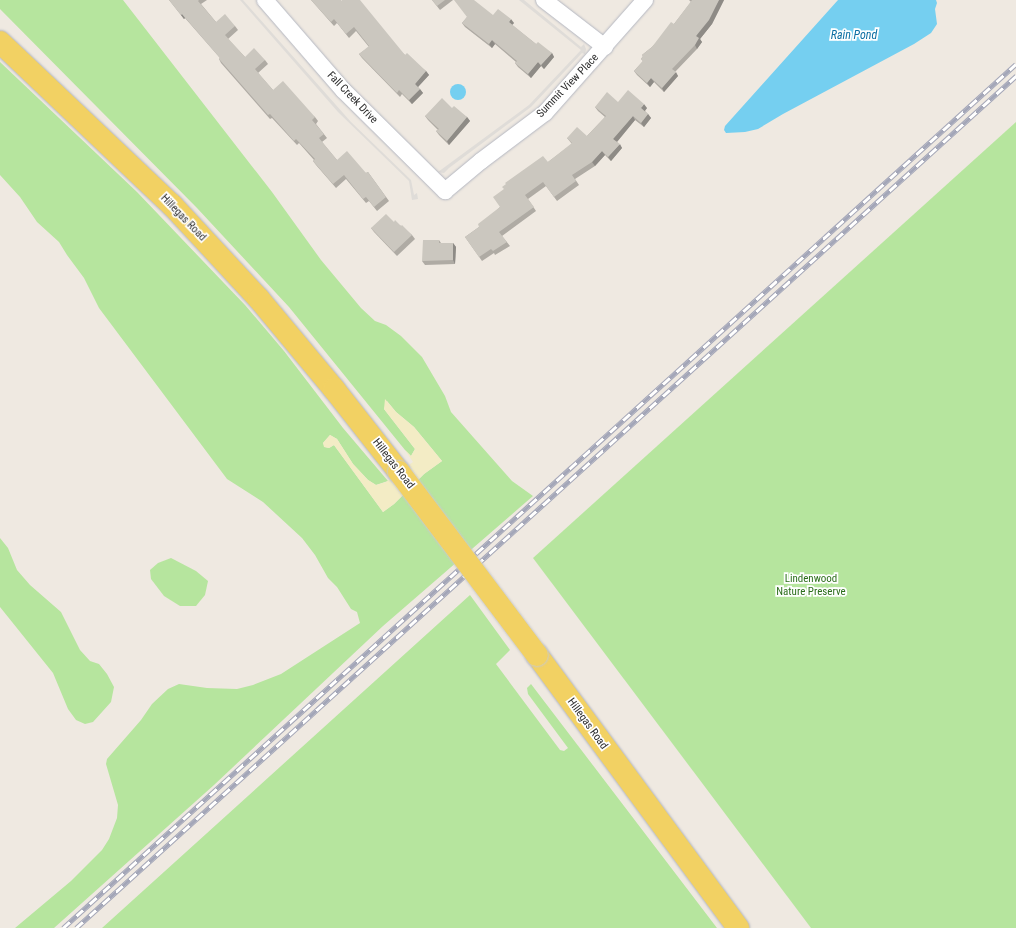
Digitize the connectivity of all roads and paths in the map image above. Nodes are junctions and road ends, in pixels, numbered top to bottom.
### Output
1 (265, 0) edge
2 (544, 0) edge
3 (645, 0) edge
4 (0, 42) edge
5 (605, 47) junction
6 (444, 191) joint
7 (738, 928) edge

1 - 6 street, Fall Creek Drive
2 - 5 street
3 - 5 street, Summit View Place
4 - 7 main road, Hillegas Road, bridge
5 - 6 street, Summit View Place

